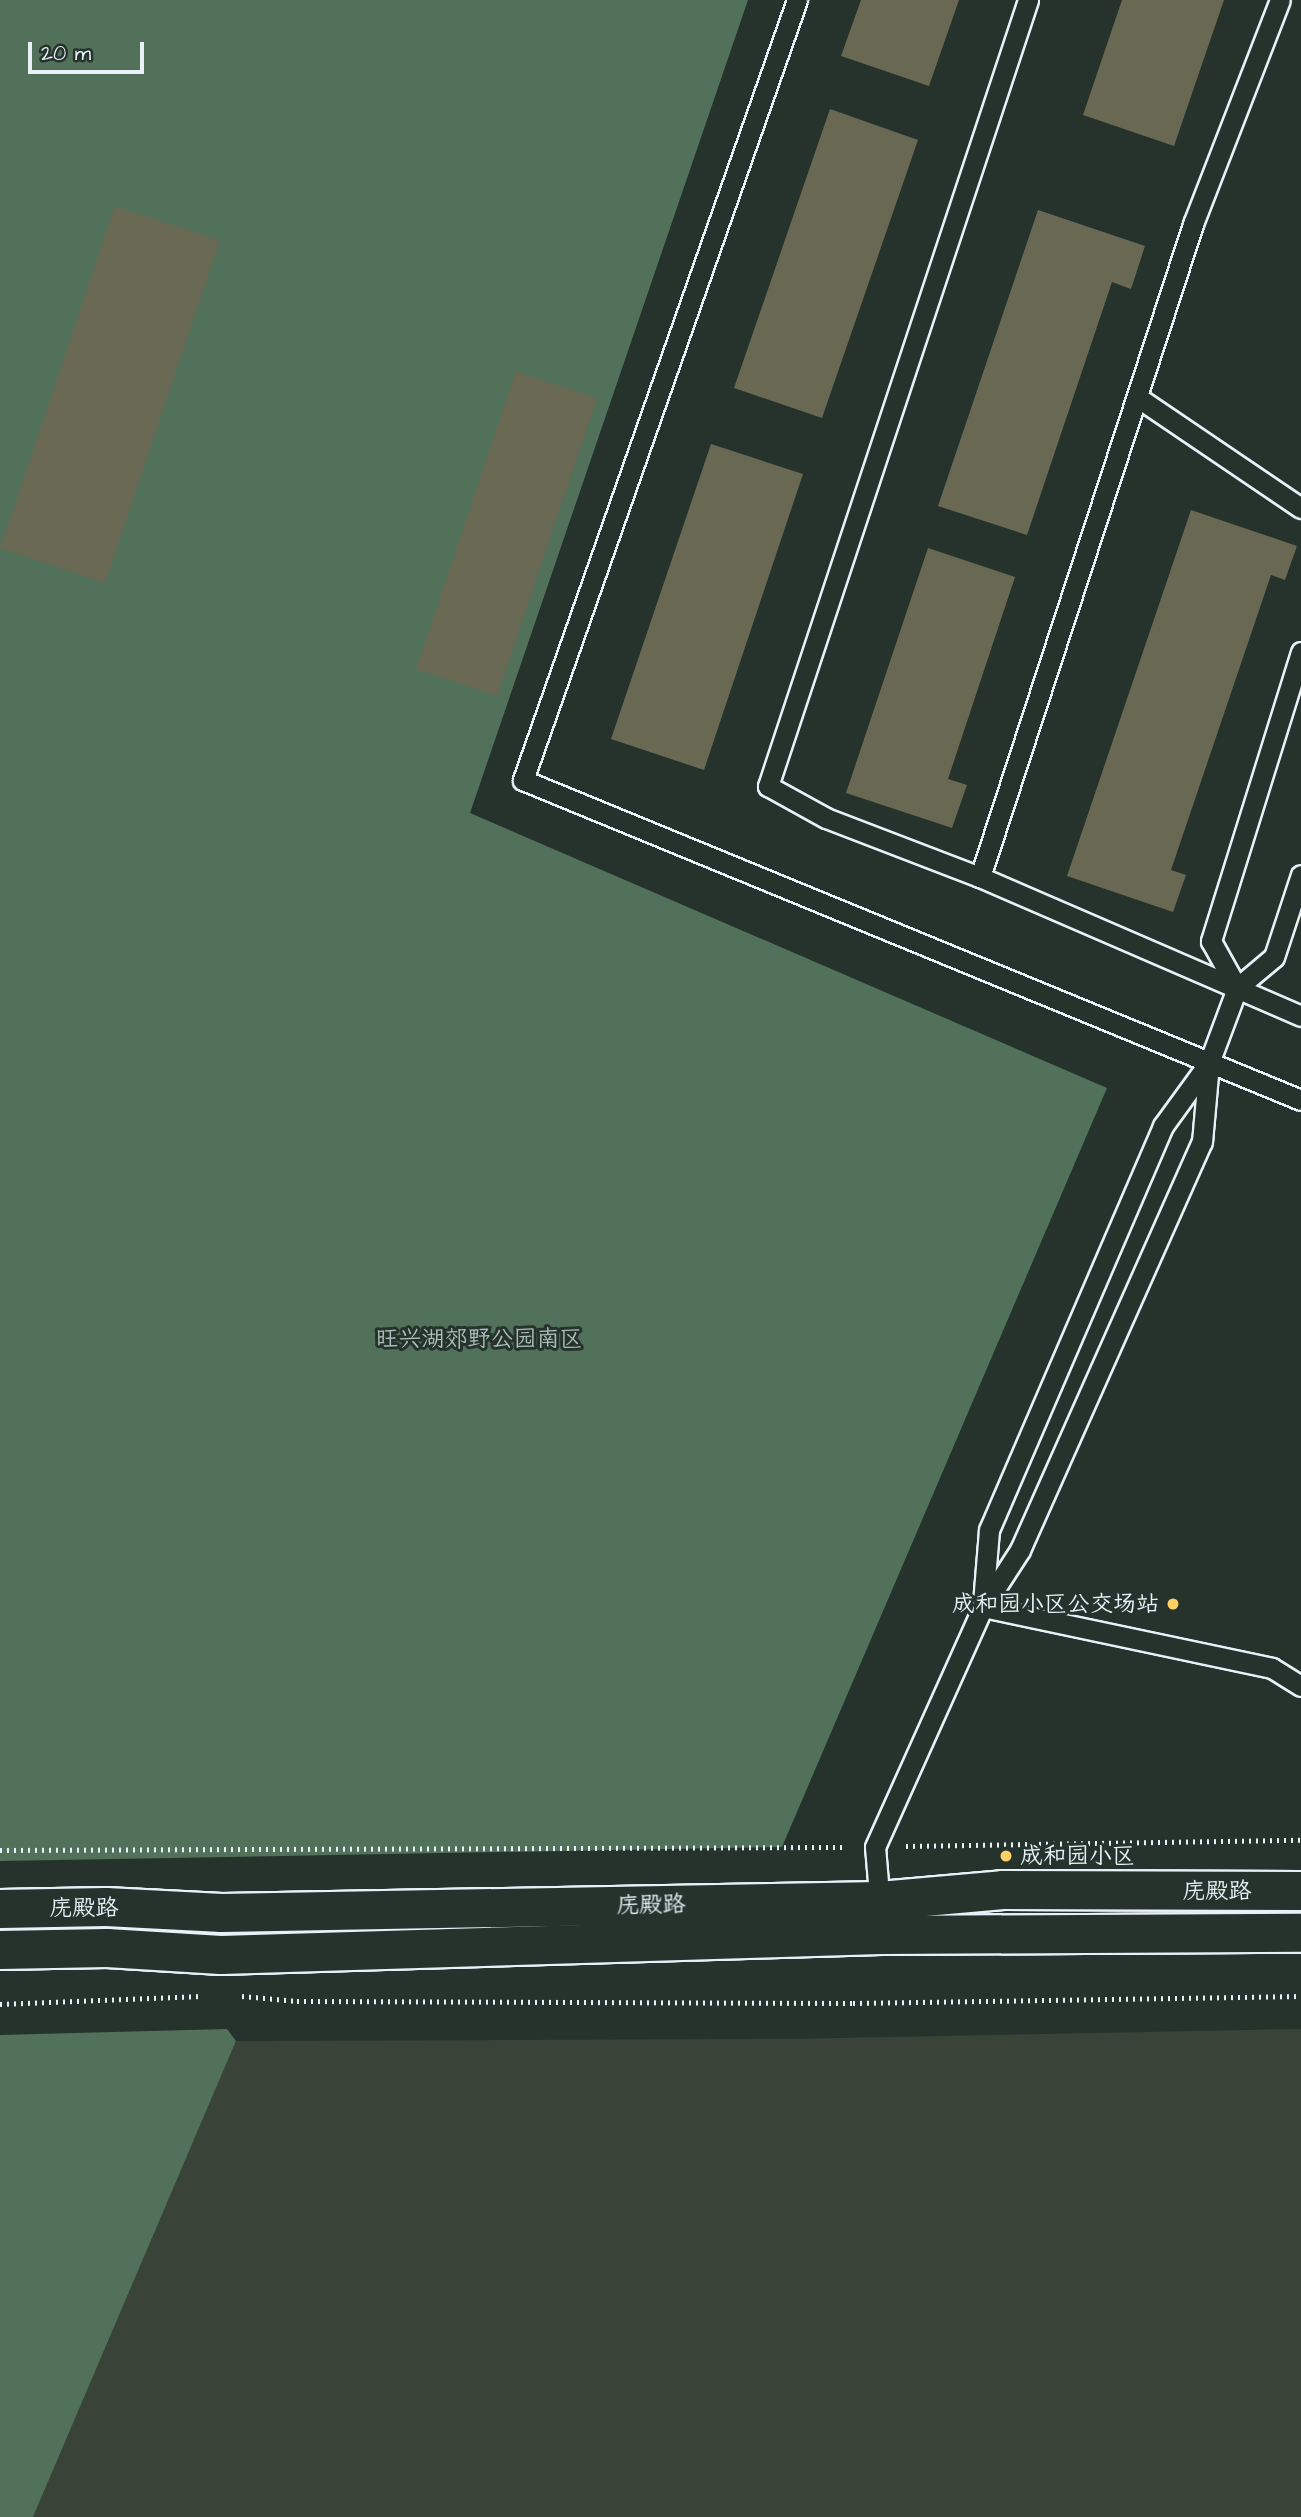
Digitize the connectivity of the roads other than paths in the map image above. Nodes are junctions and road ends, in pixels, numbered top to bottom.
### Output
1 (797, 0) edge
2 (1028, 0) edge
3 (1280, 0) edge
4 (1137, 397) junction
5 (1301, 508) edge
6 (1301, 652) edge
7 (1301, 875) edge
8 (980, 877) junction
9 (1237, 988) junction
10 (1301, 1016) edge
11 (1209, 1063) junction
12 (1301, 1100) edge
13 (983, 1607) junction
14 (1301, 1686) edge
15 (1301, 1891) edge
16 (0, 1909) edge
17 (881, 1918) junction
18 (1301, 1933) edge
19 (0, 1950) edge

1 - 11 lane
2 - 8 lane
3 - 4 lane
4 - 5 lane
4 - 8 lane
6 - 9 lane
7 - 9 lane
8 - 9 lane
9 - 10 lane
9 - 11 lane
11 - 12 lane
11 - 13 lane
11 - 13 lane
13 - 14 lane
13 - 17 lane
15 - 17 main road, 庑殿路
16 - 17 main road, 庑殿路
17 - 18 main road, 庑殿路
17 - 19 main road, 庑殿路

